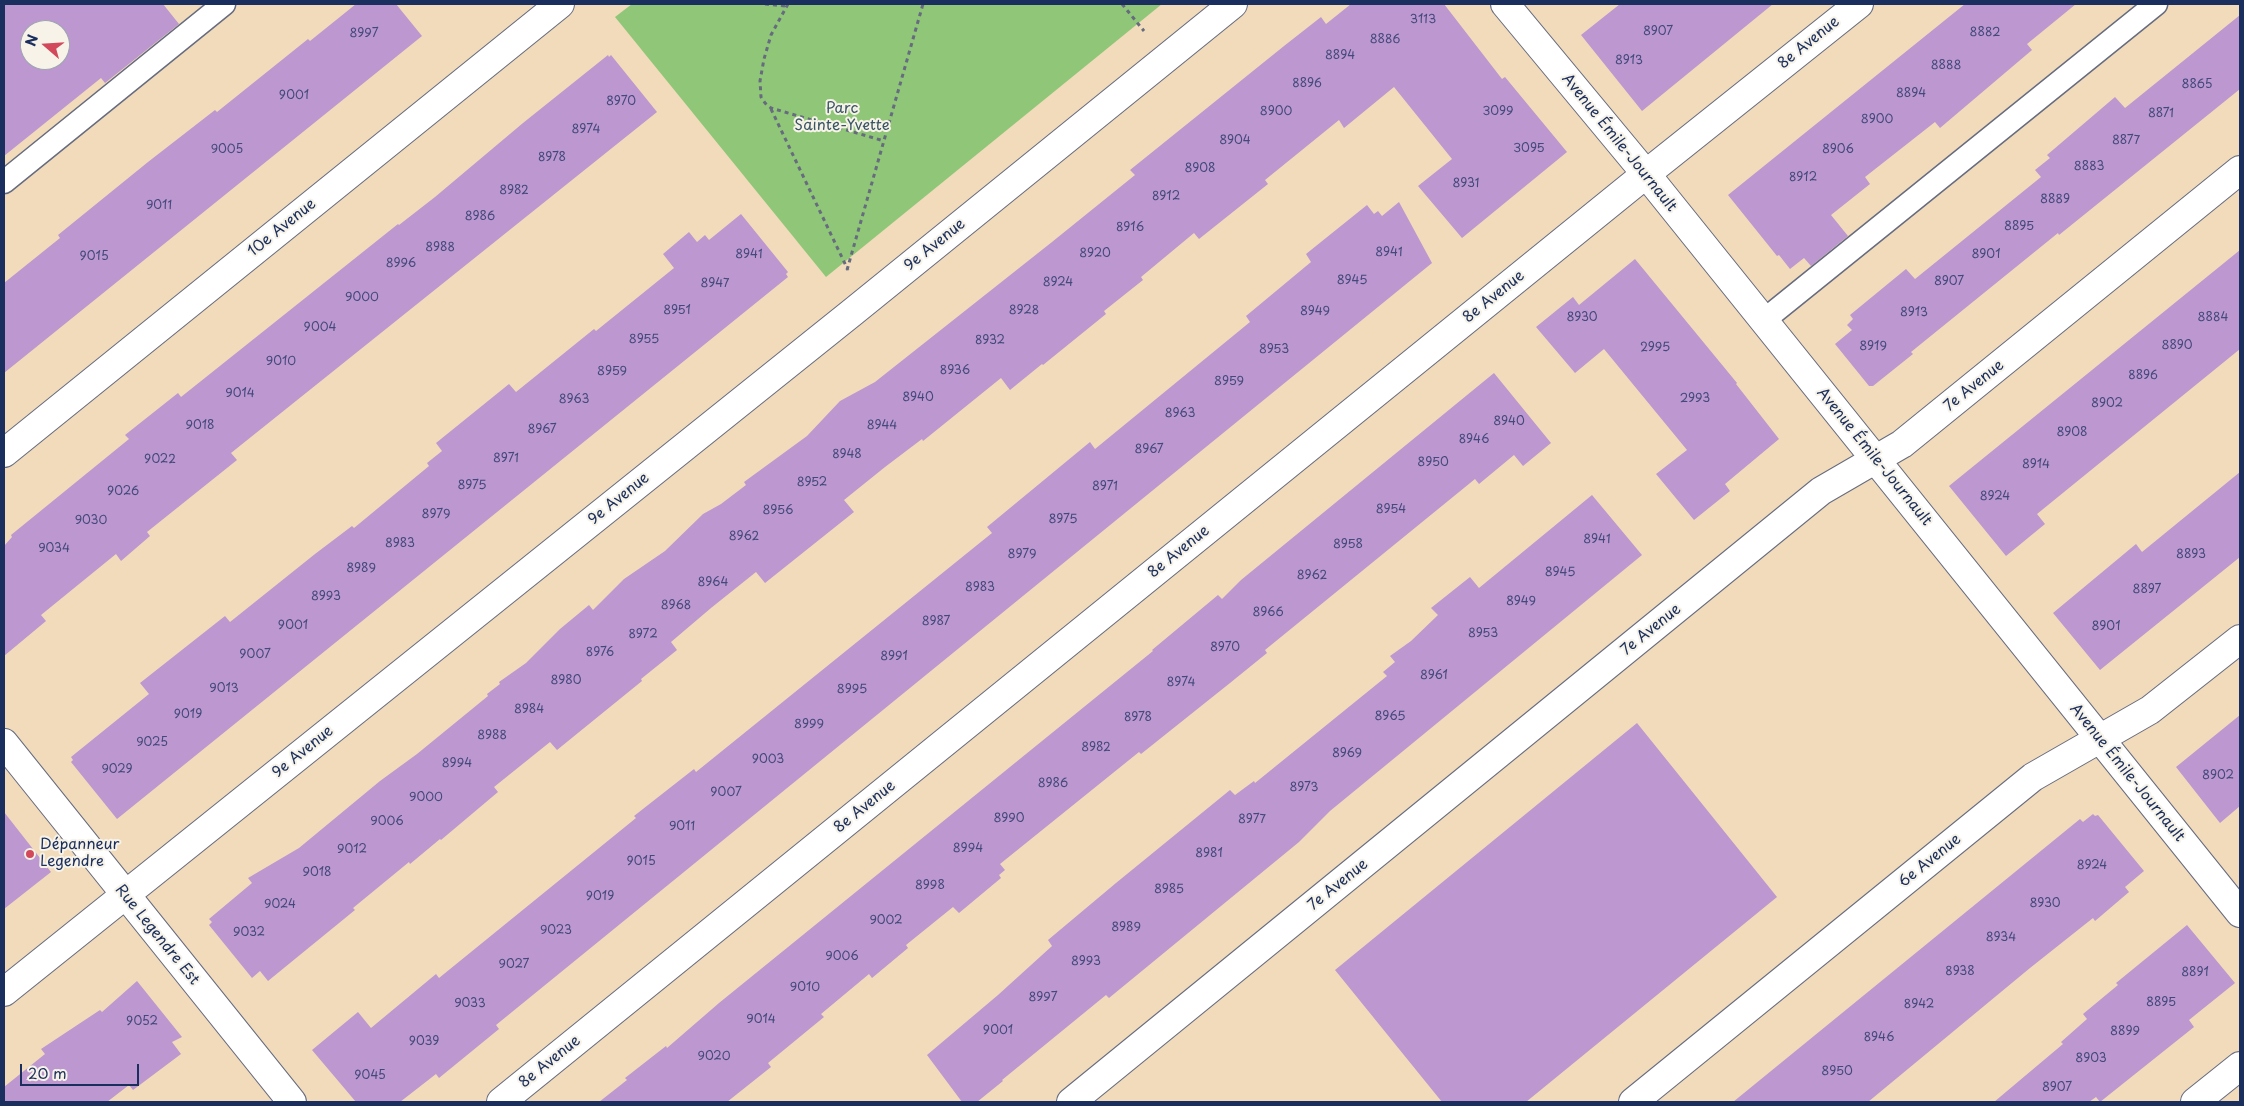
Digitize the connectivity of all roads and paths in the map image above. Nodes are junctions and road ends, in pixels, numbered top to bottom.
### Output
1 (224, 4) edge
2 (560, 4) edge
3 (765, 4) edge
4 (924, 4) edge
5 (1233, 4) edge
6 (1505, 4) edge
7 (1858, 4) edge
8 (2156, 4) edge
9 (786, 5) edge
10 (771, 108) junction
11 (884, 140) junction
12 (2240, 170) edge
13 (1646, 174) junction
14 (4, 182) edge
15 (848, 270) junction
16 (845, 279) dead end
17 (1763, 321) junction
18 (4, 453) edge
19 (1876, 459) junction
20 (2240, 639) edge
21 (2100, 739) junction
22 (4, 743) edge
23 (124, 895) junction
24 (2240, 914) edge
25 (4, 992) edge
26 (2240, 1066) edge
27 (292, 1102) edge
28 (501, 1102) edge
29 (1072, 1102) edge
30 (1634, 1102) edge
31 (2195, 1102) edge

1 - 14 lane
2 - 18 street, 10e Avenue
3 - 9 path
4 - 11 path
5 - 23 street, 9e Avenue
6 - 13 street, Avenue Émile-Journault
7 - 13 street, 8e Avenue
8 - 17 lane
9 - 10 path
10 - 11 path
10 - 15 path
11 - 15 path
12 - 19 street, 7e Avenue
13 - 17 street, Avenue Émile-Journault
13 - 28 street, 8e Avenue
15 - 16 path
17 - 19 street, Avenue Émile-Journault
19 - 21 street, Avenue Émile-Journault
19 - 29 street, 7e Avenue
20 - 21 street, 6e Avenue
21 - 24 street, Avenue Émile-Journault
21 - 30 street, 6e Avenue
22 - 23 street, Rue Legendre Est
23 - 25 street, 9e Avenue
23 - 27 street, Rue Legendre Est
26 - 31 street

